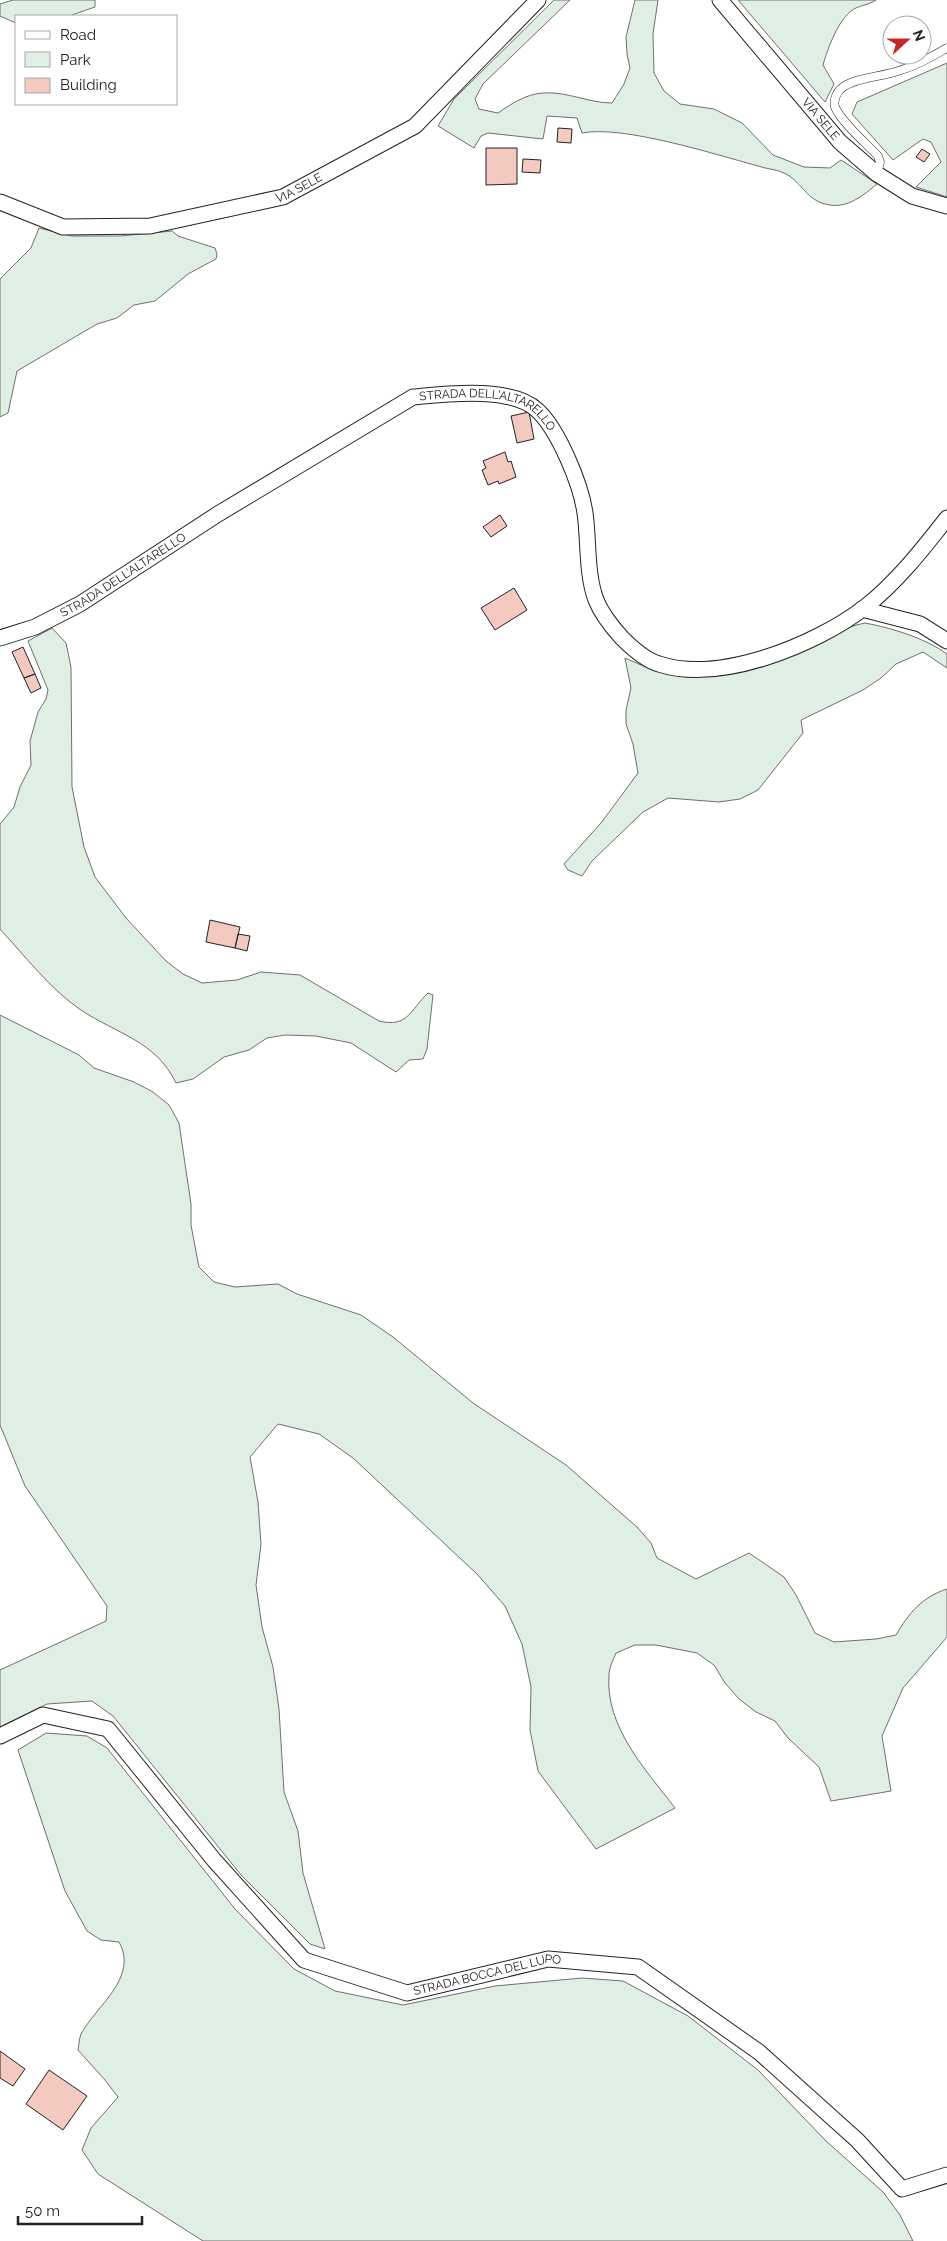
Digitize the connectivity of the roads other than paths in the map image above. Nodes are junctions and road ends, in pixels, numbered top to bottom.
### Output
1 (538, 0) edge
2 (720, 0) edge
3 (947, 48) edge
4 (877, 174) junction
5 (0, 202) edge
6 (947, 206) edge
7 (947, 518) edge
8 (862, 609) junction
9 (0, 638) edge
10 (947, 641) edge
11 (0, 1736) edge
12 (947, 2175) edge

1 - 5 street, VIA SELE
2 - 4 street, VIA SELE
3 - 4 lane
4 - 6 street, VIA SELE
7 - 8 street, STRADA DELL'ALTARELLO
8 - 9 street, STRADA DELL'ALTARELLO
8 - 10 street
11 - 12 street, STRADA BOCCA DEL LUPO

